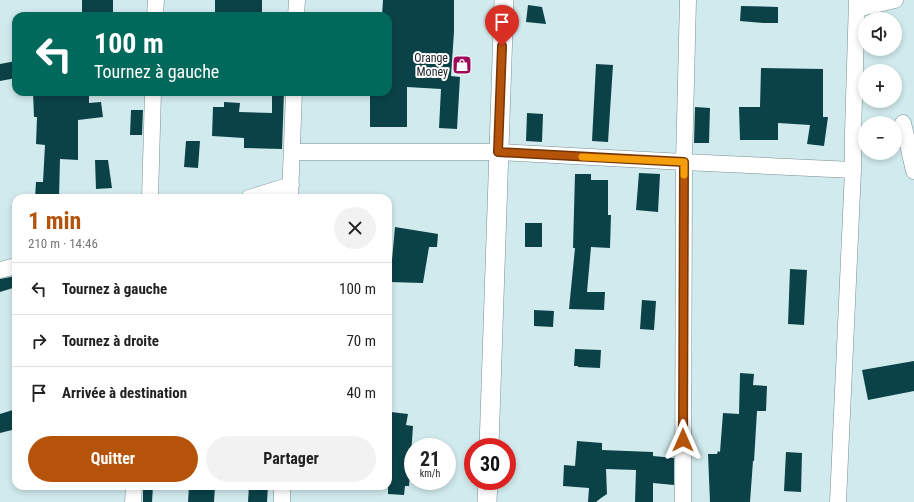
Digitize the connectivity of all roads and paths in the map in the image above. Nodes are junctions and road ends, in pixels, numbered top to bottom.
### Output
1 (156, 0) edge
2 (297, 0) edge
3 (504, 0) edge
4 (688, 0) edge
5 (895, 0) edge
6 (857, 4) edge
7 (155, 12) edge
8 (296, 12) edge
9 (153, 96) edge
10 (294, 96) edge
11 (859, 116) edge
12 (904, 123) edge
13 (858, 138) edge
14 (292, 152) junction
15 (498, 152) junction
16 (684, 162) junction
17 (853, 170) junction
18 (914, 171) edge
19 (291, 191) edge
20 (150, 194) edge
21 (273, 194) edge
22 (12, 267) edge
23 (0, 270) edge
24 (489, 438) edge
25 (134, 490) edge
26 (282, 490) edge
27 (488, 490) edge
28 (133, 502) edge
29 (282, 502) edge
30 (487, 502) edge
31 (683, 502) edge
32 (838, 502) edge

1 - 7 street
2 - 8 street
3 - 15 street
4 - 16 street
5 - 6 street
6 - 11 street
9 - 20 street
10 - 14 street
12 - 18 street
13 - 17 street
14 - 15 street
14 - 19 street
15 - 16 street
15 - 24 street
16 - 17 street
16 - 31 street
17 - 32 street
19 - 21 street
22 - 23 street
25 - 28 street
26 - 29 street
27 - 30 street

